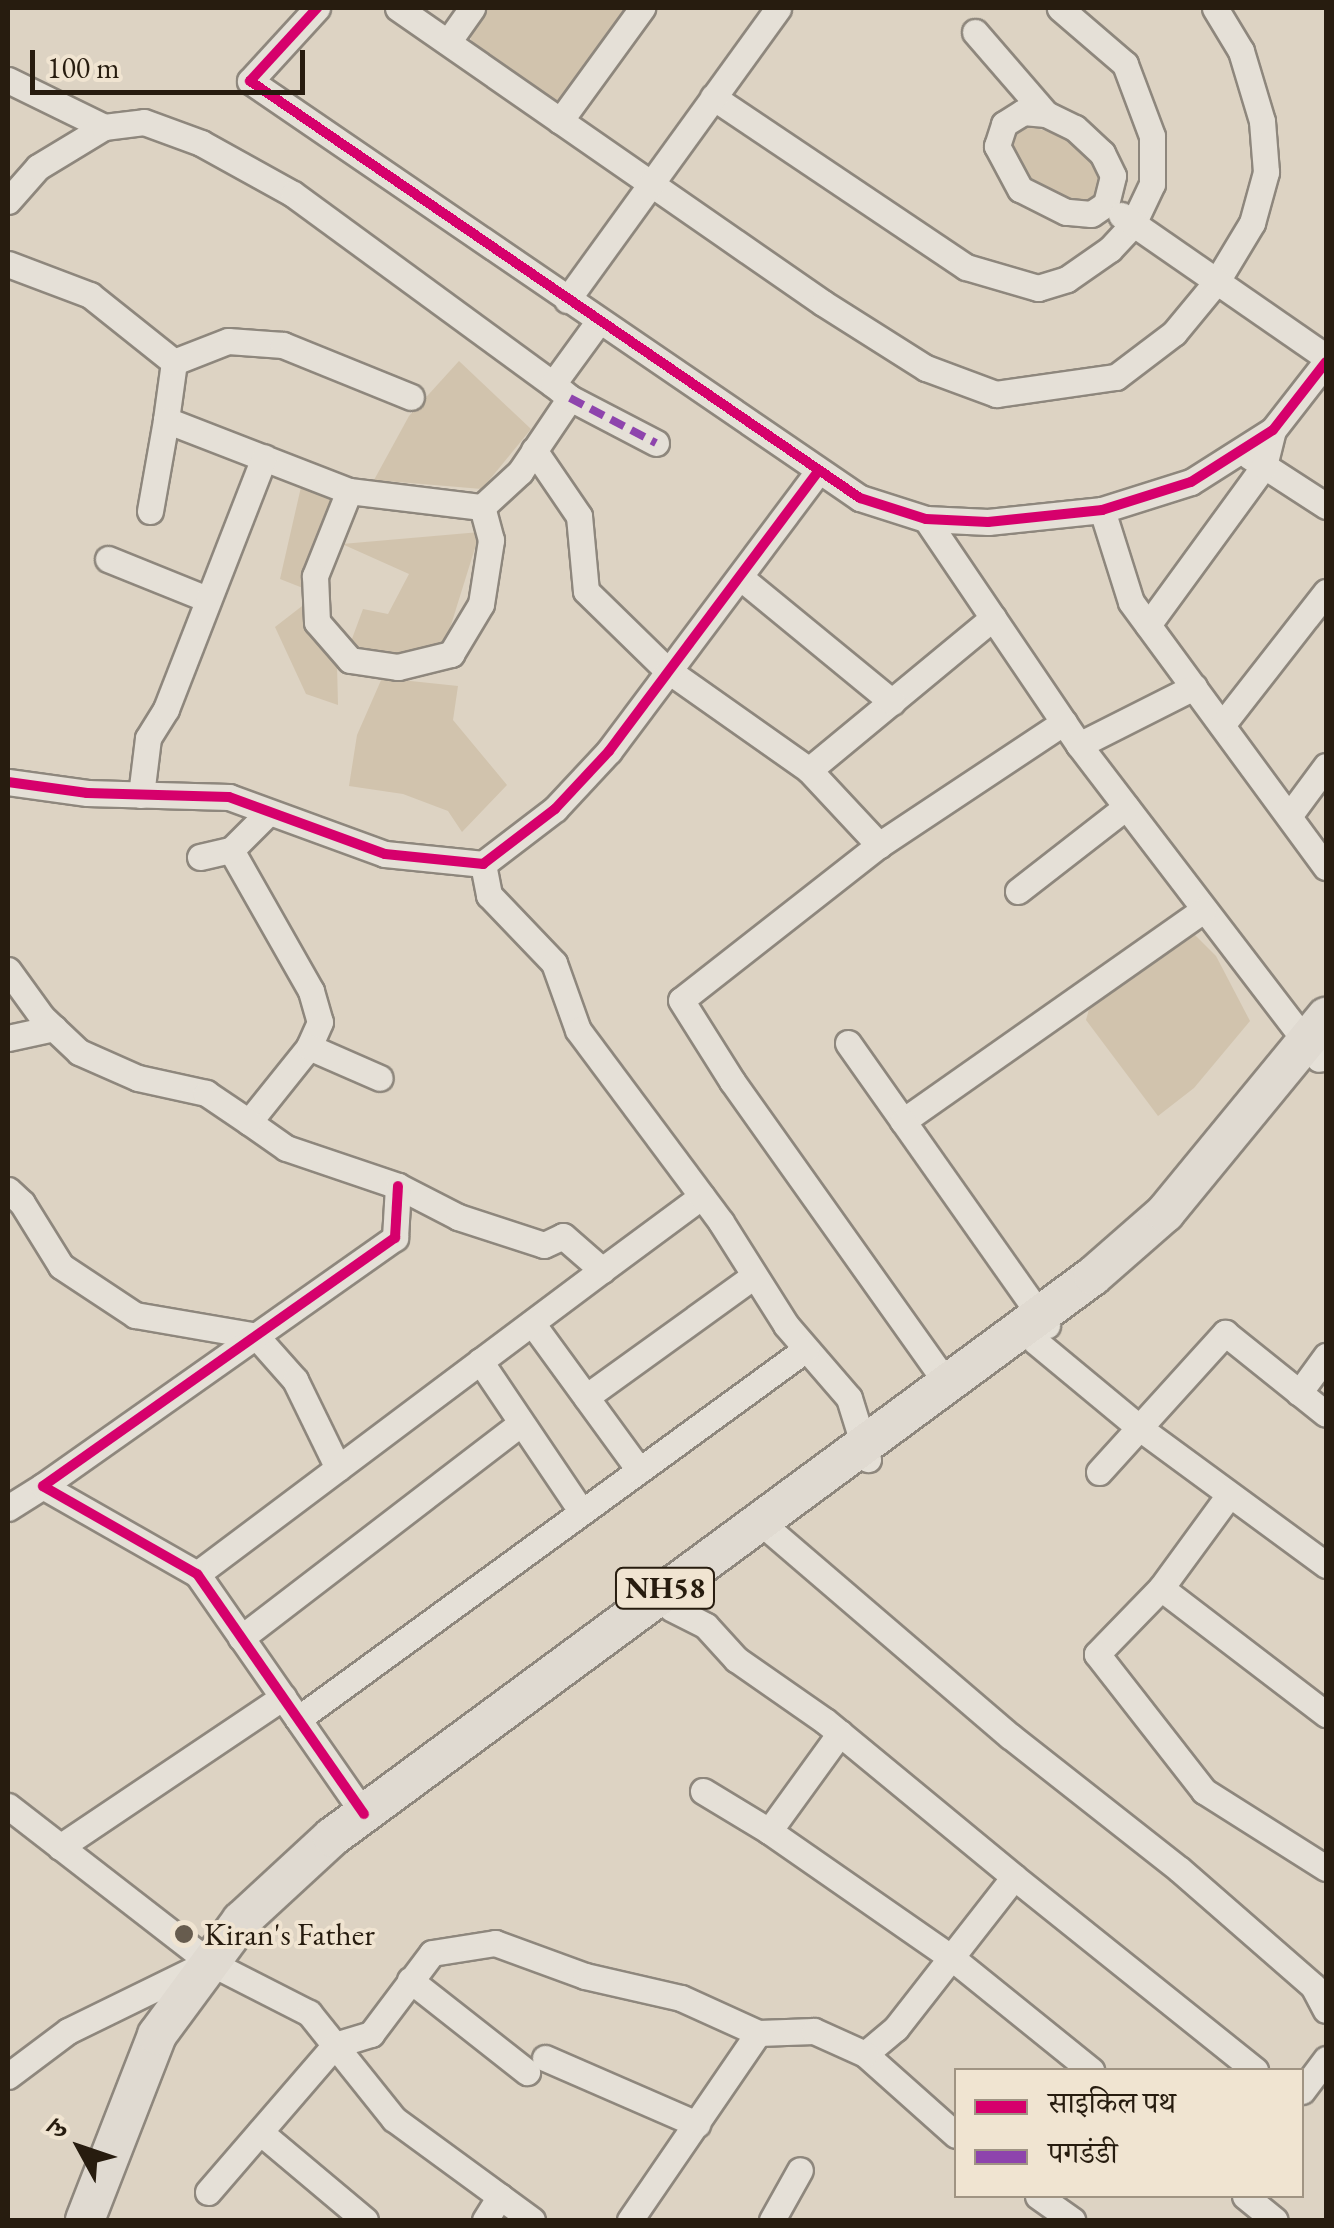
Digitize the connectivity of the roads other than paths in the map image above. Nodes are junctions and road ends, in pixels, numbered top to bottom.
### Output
1 (314, 8) edge
2 (398, 8) edge
3 (472, 8) edge
4 (641, 8) edge
5 (778, 8) edge
6 (1060, 8) edge
7 (1214, 8) edge
8 (975, 32) dead end
9 (448, 42) junction
10 (8, 80) edge
11 (713, 98) junction
12 (1046, 114) junction
13 (560, 121) junction
14 (104, 127) junction
15 (650, 185) junction
16 (8, 200) edge
17 (1106, 204) junction
18 (1133, 224) junction
19 (8, 264) edge
20 (1217, 281) junction
21 (567, 300) junction
22 (600, 322) junction
23 (1326, 360) edge
24 (174, 362) junction
25 (561, 391) junction
26 (411, 397) dead end
27 (166, 420) junction
28 (1273, 430) junction
29 (656, 443) dead end
30 (534, 450) junction
31 (1241, 451) junction
32 (264, 457) junction
33 (1264, 466) junction
34 (818, 472) junction
35 (349, 491) junction
36 (1326, 506) edge
37 (482, 507) junction
38 (1102, 510) junction
39 (150, 511) dead end
40 (926, 519) junction
41 (108, 559) dead end
42 (740, 577) junction
43 (1326, 592) edge
44 (207, 598) junction
45 (993, 618) junction
46 (1148, 625) junction
47 (666, 669) junction
48 (1194, 687) junction
49 (892, 702) junction
50 (1064, 722) junction
51 (1222, 725) junction
52 (1079, 745) junction
53 (1326, 766) edge
54 (809, 770) junction
55 (8, 782) edge
56 (141, 795) junction
57 (1126, 807) junction
58 (268, 814) junction
59 (1289, 816) junction
60 (879, 844) junction
61 (231, 850) junction
62 (200, 857) dead end
63 (483, 864) junction
64 (1326, 868) edge
65 (1018, 891) dead end
66 (1204, 910) junction
67 (8, 970) edge
68 (54, 1028) junction
69 (8, 1038) edge
70 (1320, 1042) edge
71 (848, 1043) dead end
72 (309, 1047) junction
73 (380, 1078) dead end
74 (903, 1121) junction
75 (249, 1122) junction
76 (398, 1186) junction
77 (8, 1190) edge
78 (702, 1196) junction
79 (602, 1270) junction
80 (754, 1276) junction
81 (532, 1322) junction
82 (1041, 1328) junction
83 (256, 1336) junction
84 (806, 1349) junction
85 (1326, 1356) edge
86 (480, 1361) junction
87 (946, 1383) junction
88 (1299, 1393) junction
89 (586, 1397) junction
90 (1326, 1414) edge
91 (521, 1423) junction
92 (1142, 1429) junction
93 (865, 1455) junction
94 (338, 1468) junction
95 (639, 1470) junction
96 (1099, 1472) dead end
97 (43, 1486) junction
98 (1229, 1495) junction
99 (8, 1508) edge
100 (582, 1512) junction
101 (772, 1533) junction
102 (1326, 1565) edge
103 (197, 1574) junction
104 (1161, 1588) junction
105 (671, 1608) junction
106 (241, 1638) junction
107 (290, 1708) junction
108 (1326, 1714) edge
109 (840, 1733) junction
110 (703, 1791) dead end
111 (8, 1806) edge
112 (364, 1814) junction
113 (770, 1831) junction
114 (60, 1847) junction
115 (1326, 1868) edge
116 (1014, 1877) junction
117 (952, 1958) junction
118 (218, 1966) junction
119 (1320, 1978) edge
120 (410, 1980) junction
121 (1326, 2010) edge
122 (758, 2033) junction
123 (335, 2045) junction
124 (865, 2054) junction
125 (1326, 2059) edge
126 (1089, 2068) edge
127 (1253, 2068) edge
128 (8, 2076) edge
129 (1304, 2088) edge
130 (697, 2124) junction
131 (260, 2132) junction
132 (954, 2133) edge
133 (800, 2170) dead end
134 (208, 2192) dead end
135 (500, 2196) junction
136 (1041, 2198) edge
137 (1247, 2198) edge
138 (347, 2215) edge
139 (85, 2220) edge
140 (105, 2220) edge
141 (485, 2220) edge
142 (532, 2220) edge
143 (630, 2220) edge
144 (772, 2220) edge
145 (1072, 2220) edge
146 (1274, 2220) edge

1 - 21 street
2 - 9 street
3 - 9 street
4 - 13 street
5 - 11 street
6 - 18 street
7 - 20 street
8 - 12 street
9 - 13 street
10 - 14 street
11 - 15 street
11 - 18 street
12 - 17 street
12 - 17 street
13 - 15 street
14 - 16 street
14 - 25 street
15 - 20 street
15 - 21 street
17 - 18 street
18 - 20 street
19 - 24 street
20 - 23 street
21 - 22 street
22 - 25 street
22 - 34 street
23 - 28 street
24 - 26 street
24 - 27 street
25 - 29 street
25 - 30 street
27 - 32 street
27 - 39 street
28 - 31 street
28 - 33 street
30 - 37 street
30 - 47 street
31 - 33 street
31 - 38 street
32 - 35 street
32 - 44 street
33 - 36 street
33 - 46 street
34 - 40 street
34 - 42 street
35 - 37 street
35 - 37 street
38 - 40 street
38 - 46 street
40 - 45 street
41 - 44 street
42 - 47 street
42 - 49 street
43 - 51 street
44 - 56 street
45 - 49 street
45 - 50 street
46 - 48 street
47 - 54 street
47 - 63 street
48 - 51 street
48 - 52 street
49 - 54 street
50 - 52 street
50 - 60 street
51 - 59 street
52 - 57 street
53 - 59 street
54 - 60 street
55 - 56 street
56 - 58 street
57 - 65 street
57 - 66 street
58 - 61 street
58 - 63 street
59 - 64 street
60 - 87 street
61 - 62 street
61 - 72 street
63 - 78 street
66 - 70 street
66 - 74 street
67 - 68 street
68 - 69 street
68 - 75 street
70 - 82 highway, NH58
71 - 74 street
72 - 73 street
72 - 75 street
74 - 82 street
75 - 76 street
76 - 79 street
76 - 83 street
77 - 83 street
78 - 79 street
78 - 80 street
79 - 81 street
80 - 84 street
80 - 89 street
81 - 86 street
81 - 89 street
82 - 87 highway, NH58
82 - 92 street
82 - 93 highway, NH58
83 - 94 street
83 - 97 street
84 - 93 street
84 - 95 street
85 - 88 street
86 - 91 street
86 - 94 street
87 - 93 highway, NH58
88 - 90 street
88 - 92 street
89 - 95 street
91 - 100 street
91 - 106 street
92 - 96 street
92 - 98 street
93 - 101 highway, NH58
93 - 112 highway, NH58
94 - 103 street
95 - 100 street
97 - 99 street
97 - 103 street
98 - 102 street
98 - 104 street
100 - 107 street
101 - 105 highway, NH58
101 - 119 street
103 - 106 street
104 - 108 street
104 - 115 street
105 - 109 street
105 - 118 highway, NH58
106 - 107 street
107 - 112 street
107 - 114 street
109 - 113 street
109 - 116 street
110 - 113 street
111 - 114 street
112 - 118 highway, NH58
113 - 117 street
114 - 118 street
116 - 117 street
116 - 127 street
117 - 124 street
117 - 126 street
118 - 123 street
118 - 128 street
118 - 139 highway, NH58
118 - 140 highway, NH58
119 - 121 street
120 - 122 street
120 - 123 street
120 - 130 street
122 - 124 street
122 - 130 street
123 - 131 street
123 - 135 street
124 - 132 street
125 - 129 street
130 - 143 street
131 - 134 street
131 - 138 street
133 - 144 street
135 - 141 street
135 - 142 street
136 - 145 street
137 - 146 street

